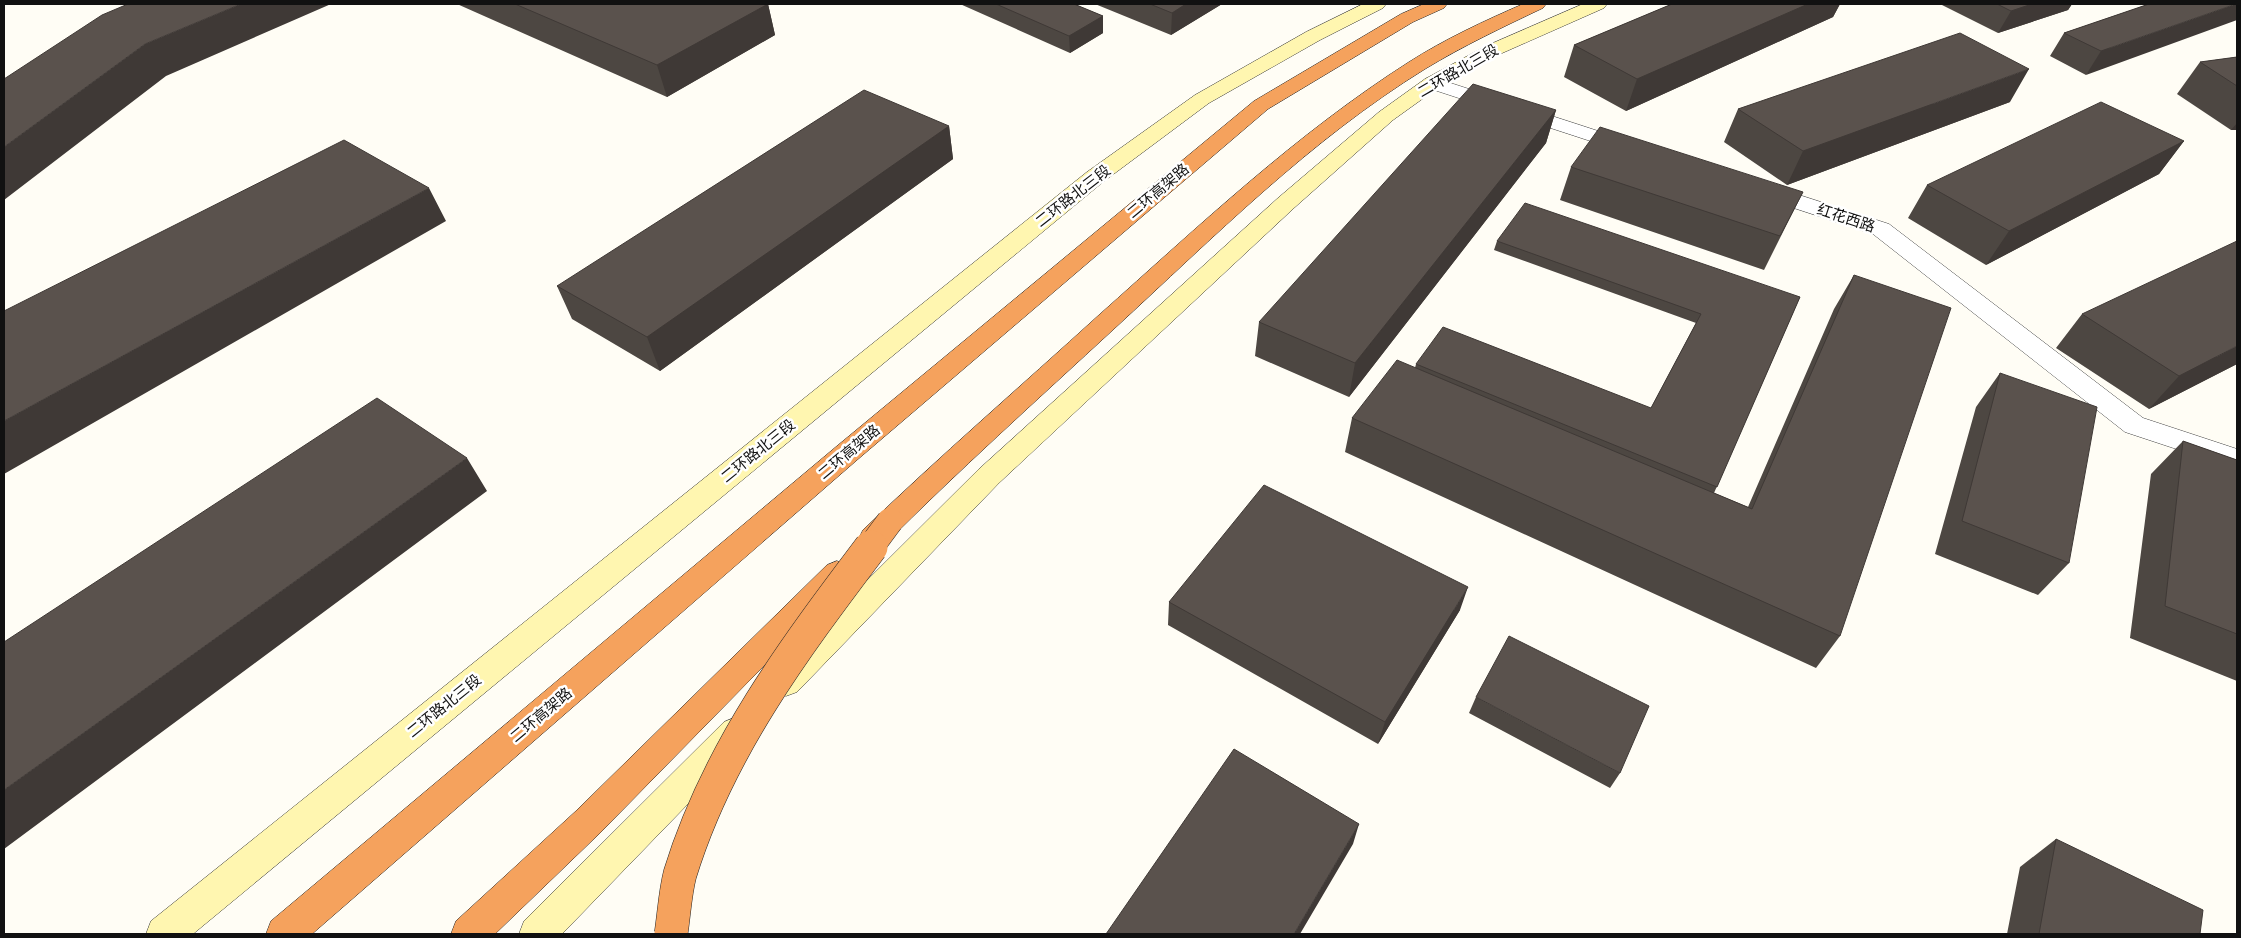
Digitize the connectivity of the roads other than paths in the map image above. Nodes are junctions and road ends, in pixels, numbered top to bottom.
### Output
1 (1377, 4) edge
2 (1438, 4) edge
3 (1537, 4) edge
4 (1598, 4) edge
5 (1432, 83) junction
6 (1647, 153) edge
7 (1740, 183) edge
8 (2237, 459) edge
9 (890, 521) junction
10 (164, 934) edge
11 (284, 934) edge
12 (469, 934) edge
13 (537, 934) edge
14 (671, 934) edge

1 - 10 main road, 二环路北三段
2 - 11 highway, 二环高架路
3 - 9 highway
4 - 5 main road, 二环路北三段
5 - 6 street
5 - 13 main road, 二环路北三段
7 - 8 street, 红花西路
9 - 12 highway, bridge
9 - 14 highway, bridge

